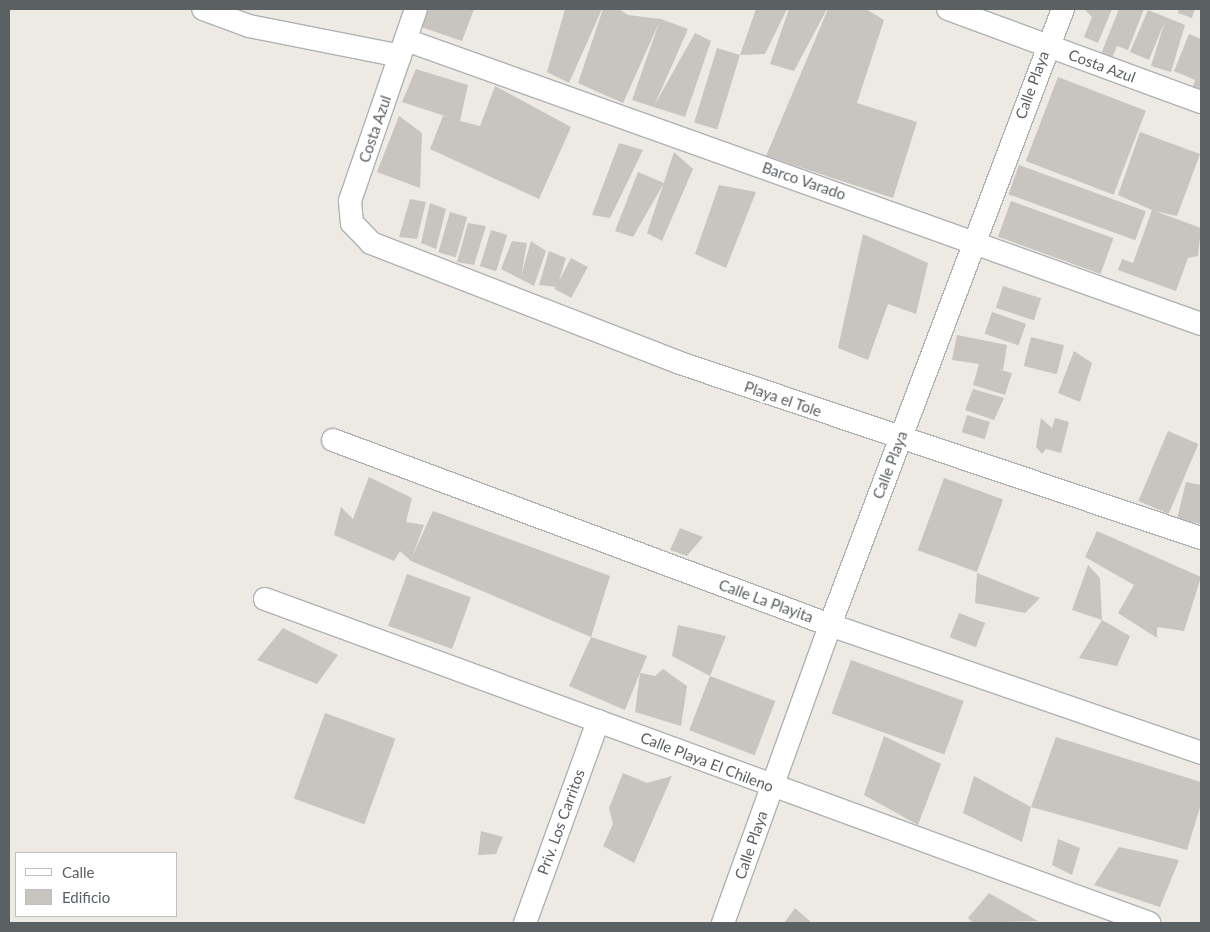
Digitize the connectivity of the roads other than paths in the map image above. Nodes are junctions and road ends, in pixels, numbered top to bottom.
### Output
1 (203, 9) edge
2 (416, 9) edge
3 (948, 9) edge
4 (1063, 9) edge
5 (1046, 46) junction
6 (403, 48) junction
7 (1201, 102) edge
8 (974, 241) junction
9 (372, 243) joint
10 (1201, 324) edge
11 (333, 440) dead end
12 (900, 440) junction
13 (1201, 538) edge
14 (265, 598) dead end
15 (830, 625) junction
16 (598, 721) junction
17 (1201, 753) edge
18 (771, 786) junction
19 (525, 923) edge
20 (723, 923) edge
21 (1149, 923) edge

1 - 6 street, Barco Varado
2 - 6 street, Costa Azul
3 - 5 street, Costa Azul
4 - 5 street, Calle Playa
5 - 7 street, Costa Azul
5 - 8 street, Calle Playa
6 - 8 street, Barco Varado
6 - 9 street, Costa Azul
8 - 10 street, Barco Varado
8 - 12 street, Calle Playa
9 - 12 street, Playa el Tole
11 - 15 street, Calle La Playita
12 - 13 street, Playa el Tole
12 - 15 street, Calle Playa
14 - 16 street, Calle Playa El Chileno
15 - 17 street, Calle La Playita
15 - 18 street, Calle Playa
16 - 18 street, Calle Playa El Chileno
16 - 19 street, Priv. Los Carritos
18 - 20 street, Calle Playa
18 - 21 street, Calle Playa El Chileno

